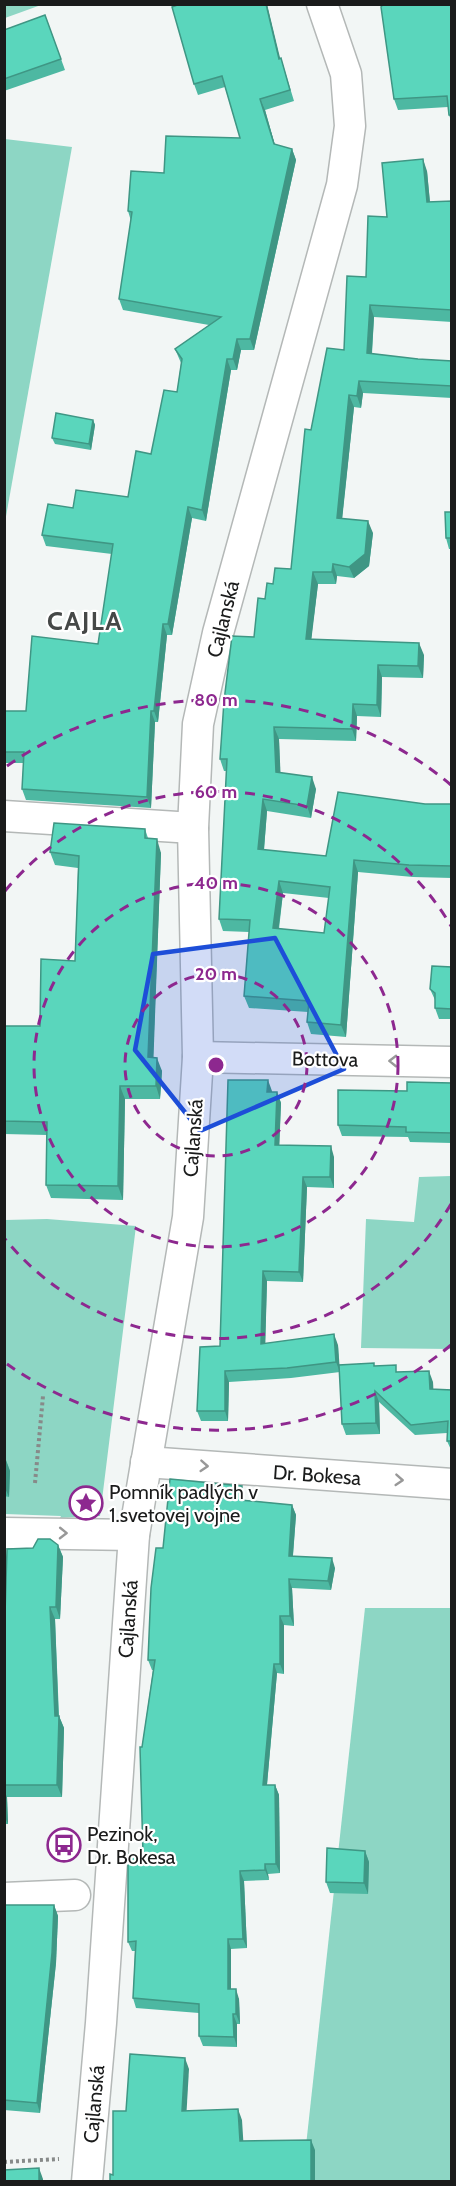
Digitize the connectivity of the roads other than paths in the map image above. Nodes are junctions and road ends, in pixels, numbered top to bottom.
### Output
1 (322, 4) edge
2 (4, 816) edge
3 (193, 828) junction
4 (198, 1057) junction
5 (452, 1062) edge
6 (146, 1462) junction
7 (452, 1484) edge
8 (4, 1533) edge
9 (134, 1535) junction
10 (75, 1895) dead end
11 (4, 1898) edge
12 (87, 2181) edge

1 - 3 street, Cajlanská
2 - 3 street
3 - 4 street, Cajlanská
5 -> 4 street, Bottova
4 - 6 street, Cajlanská
6 -> 7 street, Dr. Bokesa
6 - 9 street, Cajlanská
8 -> 9 street
9 - 12 street, Cajlanská
10 - 11 street

